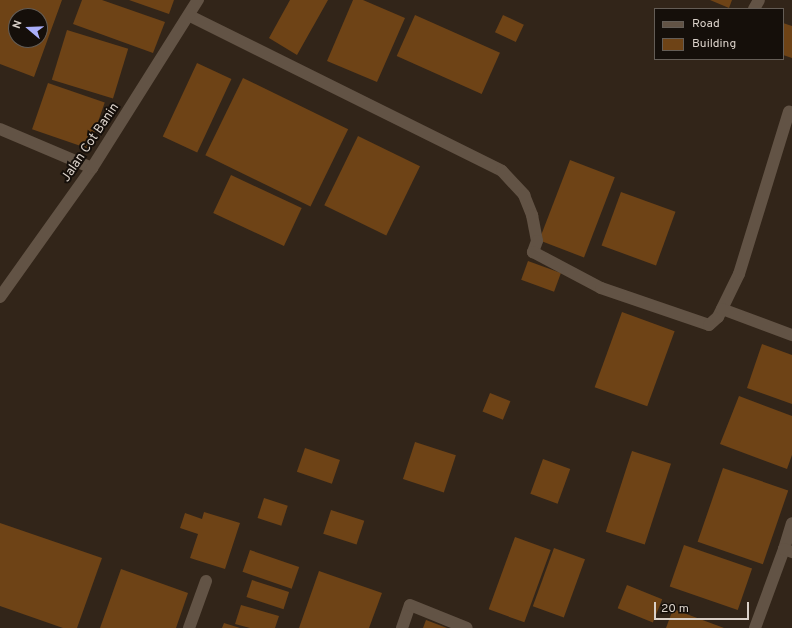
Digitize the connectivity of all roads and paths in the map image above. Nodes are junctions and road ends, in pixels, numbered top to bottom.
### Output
1 (198, 0) edge
2 (190, 16) junction
3 (789, 111) dead end
4 (0, 128) edge
5 (92, 168) junction
6 (1, 294) edge
7 (722, 309) junction
8 (792, 335) edge
9 (792, 523) edge
10 (788, 551) edge
11 (206, 581) dead end
12 (189, 628) edge
13 (402, 628) edge
14 (467, 628) edge
15 (756, 628) edge

1 - 2 street, Jalan Cot Banin
2 - 5 street, Jalan Cot Banin
2 - 7 street
3 - 7 street
4 - 5 street
5 - 6 street, Jalan Cot Banin
7 - 8 street
9 - 10 street
10 - 15 street
11 - 12 street
13 - 14 street

